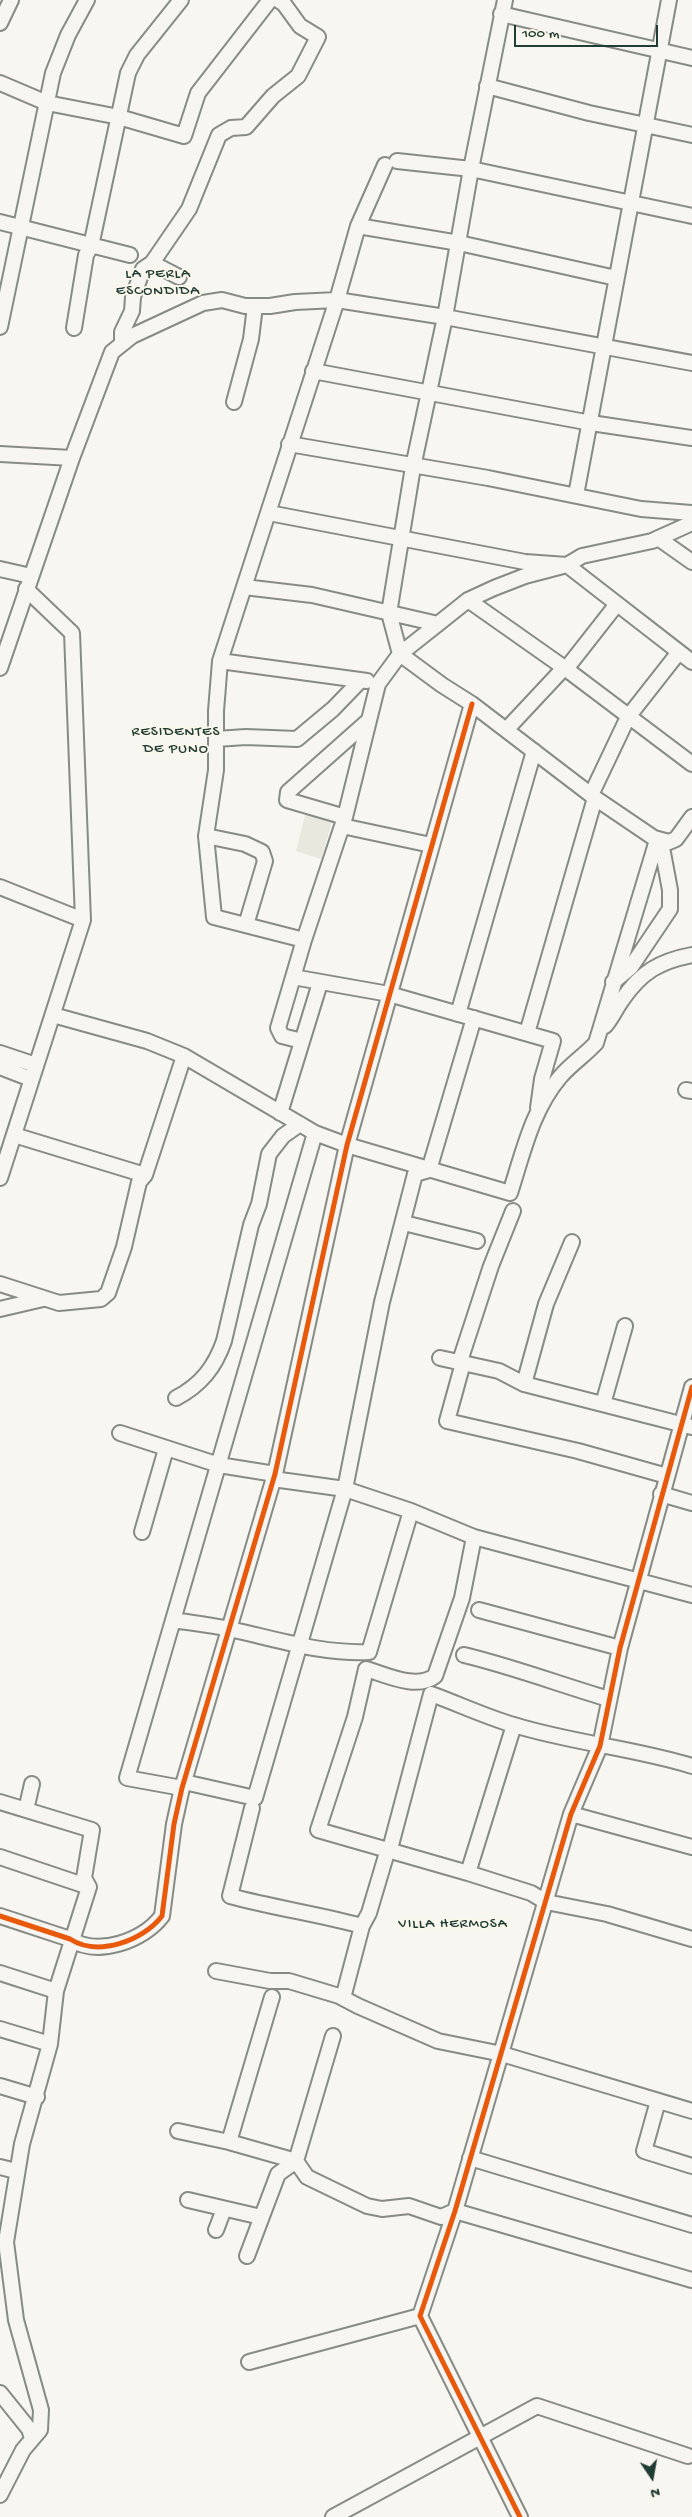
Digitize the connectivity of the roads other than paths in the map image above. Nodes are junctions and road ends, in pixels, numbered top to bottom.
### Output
1 (12, 0) edge
2 (87, 0) edge
3 (181, 0) edge
4 (270, 0) edge
5 (278, 0) edge
6 (505, 0) edge
7 (669, 0) edge
8 (501, 14) junction
9 (0, 23) edge
10 (661, 50) junction
11 (692, 58) edge
12 (0, 83) edge
13 (487, 86) junction
14 (48, 103) junction
15 (119, 117) junction
16 (646, 125) junction
17 (692, 135) edge
18 (472, 169) junction
19 (631, 202) junction
20 (692, 216) edge
21 (0, 222) edge
22 (358, 226) junction
23 (22, 230) junction
24 (459, 244) junction
25 (91, 246) junction
26 (130, 255) dead end
27 (152, 262) junction
28 (179, 277) dead end
29 (616, 278) junction
30 (338, 300) junction
31 (255, 306) junction
32 (446, 317) junction
33 (0, 327) edge
34 (74, 328) dead end
35 (122, 344) junction
36 (604, 348) junction
37 (692, 363) edge
38 (313, 371) junction
39 (430, 392) junction
40 (234, 402) dead end
41 (591, 423) junction
42 (692, 438) edge
43 (289, 444) junction
44 (0, 454) edge
45 (72, 458) junction
46 (413, 467) junction
47 (576, 495) junction
48 (269, 513) junction
49 (692, 513) edge
50 (692, 522) edge
51 (658, 538) junction
52 (400, 539) junction
53 (692, 562) edge
54 (567, 565) junction
55 (0, 569) edge
56 (28, 583) junction
57 (244, 588) junction
58 (468, 600) junction
59 (617, 604) junction
60 (389, 613) junction
61 (438, 624) junction
62 (679, 652) junction
63 (400, 654) junction
64 (220, 661) junction
65 (692, 662) edge
66 (0, 668) edge
67 (565, 669) junction
68 (361, 680) junction
69 (378, 684) junction
70 (472, 704) junction
71 (628, 717) junction
72 (368, 721) junction
73 (506, 730) junction
74 (216, 740) junction
75 (534, 752) junction
76 (692, 764) edge
77 (593, 797) junction
78 (692, 817) edge
79 (343, 822) junction
80 (206, 836) junction
81 (662, 841) junction
82 (431, 845) junction
83 (0, 888) edge
84 (83, 920) junction
85 (246, 925) junction
86 (304, 940) junction
87 (692, 955) edge
88 (293, 977) junction
89 (613, 982) junction
90 (320, 983) junction
91 (388, 994) junction
92 (458, 1014) junction
93 (53, 1015) junction
94 (474, 1018) junction
95 (601, 1030) junction
96 (527, 1033) junction
97 (302, 1041) junction
98 (0, 1053) edge
99 (184, 1056) junction
100 (36, 1065) junction
101 (0, 1068) edge
102 (31, 1079) junction
103 (538, 1112) junction
104 (280, 1113) junction
105 (300, 1124) junction
106 (315, 1132) junction
107 (14, 1135) junction
108 (347, 1145) junction
109 (429, 1170) junction
110 (145, 1175) junction
111 (0, 1178) edge
112 (513, 1211) dead end
113 (404, 1222) junction
114 (477, 1241) dead end
115 (572, 1242) dead end
116 (0, 1284) edge
117 (44, 1298) junction
118 (0, 1309) edge
119 (625, 1326) dead end
120 (440, 1358) dead end
121 (461, 1362) junction
122 (524, 1384) junction
123 (692, 1387) edge
124 (176, 1398) dead end
125 (602, 1404) junction
126 (686, 1426) edge
127 (120, 1433) dead end
128 (166, 1449) junction
129 (219, 1465) junction
130 (274, 1476) junction
131 (667, 1476) junction
132 (345, 1489) junction
133 (661, 1494) junction
134 (692, 1503) edge
135 (412, 1511) junction
136 (142, 1532) dead end
137 (474, 1536) junction
138 (638, 1581) junction
139 (692, 1595) edge
140 (480, 1610) dead end
141 (173, 1620) junction
142 (229, 1629) junction
143 (300, 1647) junction
144 (620, 1648) junction
145 (464, 1655) dead end
146 (609, 1699) junction
147 (514, 1725) junction
148 (600, 1746) junction
149 (692, 1766) edge
150 (32, 1784) dead end
151 (183, 1785) junction
152 (0, 1802) edge
153 (252, 1808) dead end
154 (26, 1810) junction
155 (571, 1814) junction
156 (692, 1847) edge
157 (389, 1849) junction
158 (0, 1857) edge
159 (468, 1873) junction
160 (89, 1887) junction
161 (546, 1902) junction
162 (1, 1920) edge
163 (362, 1926) junction
164 (70, 1939) junction
165 (692, 1939) edge
166 (216, 1971) dead end
167 (0, 1973) edge
168 (56, 1991) junction
169 (272, 1998) dead end
170 (343, 1998) junction
171 (0, 2029) edge
172 (333, 2036) dead end
173 (50, 2044) junction
174 (502, 2054) junction
175 (0, 2086) edge
176 (37, 2098) junction
177 (658, 2101) junction
178 (692, 2111) edge
179 (178, 2131) dead end
180 (229, 2142) junction
181 (470, 2158) junction
182 (296, 2161) junction
183 (692, 2166) edge
184 (0, 2167) edge
185 (16, 2171) junction
186 (188, 2200) dead end
187 (224, 2208) junction
188 (455, 2211) junction
189 (260, 2218) junction
190 (692, 2225) edge
191 (216, 2230) dead end
192 (247, 2256) dead end
193 (0, 2260) edge
194 (692, 2280) edge
195 (420, 2316) junction
196 (16, 2320) junction
197 (249, 2362) dead end
198 (0, 2393) edge
199 (32, 2438) junction
200 (480, 2439) junction
201 (688, 2456) dead end
202 (0, 2494) edge
203 (333, 2517) edge
204 (520, 2517) edge

1 - 9 street
2 - 14 street
3 - 15 street
4 - 15 street
5 - 27 street
6 - 8 street
7 - 10 street
8 - 10 street
8 - 13 street
10 - 11 street
10 - 16 street
12 - 14 street
13 - 16 street
13 - 18 street
14 - 15 street
14 - 23 street
15 - 25 street
16 - 17 street
16 - 19 street
18 - 19 street
18 - 22 street
18 - 24 street
19 - 20 street
19 - 29 street
21 - 23 street
22 - 24 street
22 - 30 street
23 - 25 street
23 - 33 street
24 - 29 street
24 - 32 street
25 - 26 street
25 - 34 street
27 - 28 street
27 - 35 street
29 - 36 street
30 - 31 street
30 - 32 street
30 - 38 street
31 - 35 street
31 - 40 street
32 - 36 street
32 - 39 street
35 - 45 street
36 - 37 street
36 - 41 street
38 - 39 street
38 - 43 street
39 - 41 street
39 - 46 street
41 - 42 street
41 - 47 street
43 - 46 street
43 - 48 street
44 - 45 street
45 - 56 street
46 - 47 street
46 - 52 street
47 - 49 street
48 - 52 street
48 - 57 street
50 - 51 street
51 - 53 street
51 - 54 street
52 - 54 street
52 - 60 street
54 - 58 street
54 - 59 street
55 - 56 street
56 - 66 street
56 - 84 street
57 - 60 street
57 - 64 street
58 - 61 street
58 - 67 street
59 - 62 street
59 - 67 street
60 - 61 street
60 - 63 street
61 - 63 street
62 - 65 street
62 - 71 street
63 - 69 street
63 - 70 street
64 - 68 street
64 - 74 street
67 - 71 street
67 - 73 street
68 - 69 street
68 - 74 street
69 - 72 street
70 - 73 street
70 - 82 street
71 - 76 street
71 - 77 street
72 - 79 street
72 - 79 street
73 - 75 street
74 - 80 street
75 - 77 street
75 - 92 street
77 - 81 street
77 - 96 street
78 - 81 street
79 - 82 street
79 - 86 street
80 - 85 street
80 - 85 street
81 - 89 street
81 - 89 street
82 - 91 street
83 - 84 street
84 - 93 street
85 - 86 street
86 - 88 street
87 - 95 street
88 - 90 street
88 - 97 street
89 - 95 street
90 - 91 street
90 - 97 street
91 - 92 street
91 - 108 street
92 - 94 street
93 - 99 street
93 - 100 street
94 - 96 street
94 - 109 street
95 - 103 street
96 - 103 street
97 - 104 street
98 - 100 street
99 - 104 street
99 - 110 street
100 - 102 street
101 - 102 street
102 - 107 street
103 - 109 street
104 - 105 street
105 - 106 street
105 - 124 street
106 - 108 street
106 - 129 street
107 - 110 street
107 - 111 street
108 - 109 street
108 - 130 street
109 - 113 street
110 - 117 street
112 - 121 street
113 - 114 street
113 - 132 street
115 - 122 street
116 - 117 street
117 - 118 street
119 - 125 street
120 - 121 street
121 - 122 street
121 - 131 street
122 - 125 street
123 - 126 street
125 - 126 street
126 - 131 street
127 - 128 street
128 - 129 street
128 - 136 street
129 - 130 street
129 - 141 street
130 - 132 street
130 - 142 street
131 - 133 street
132 - 135 street
132 - 143 street
133 - 134 street
133 - 138 street
135 - 137 street
135 - 143 street
137 - 138 street
137 - 157 street
138 - 139 street
138 - 144 street
140 - 144 street
141 - 142 street
141 - 151 street
142 - 143 street
142 - 151 street
143 - 151 street
144 - 146 street
145 - 146 street
146 - 148 street
147 - 148 street
147 - 157 street
147 - 159 street
148 - 149 street
148 - 155 street
150 - 154 street
151 - 164 street
152 - 154 street
153 - 163 street
154 - 160 street
155 - 156 street
155 - 161 street
157 - 159 street
157 - 163 street
158 - 160 street
159 - 161 street
160 - 164 street
161 - 165 street
161 - 174 street
162 - 164 street
163 - 170 street
164 - 168 street
166 - 170 street
167 - 168 street
168 - 173 street
169 - 180 street
170 - 174 street
171 - 173 street
172 - 182 street
173 - 176 street
174 - 177 street
174 - 181 street
175 - 176 street
176 - 185 street
177 - 178 street
177 - 183 street
179 - 180 street
180 - 182 street
181 - 188 street
181 - 190 street
182 - 188 street
182 - 189 street
184 - 185 street
185 - 196 street
186 - 187 street
187 - 189 street
187 - 191 street
188 - 194 street
188 - 195 street
189 - 192 street
193 - 196 street
195 - 197 street
195 - 200 street
196 - 199 street
198 - 199 street
199 - 202 street
200 - 201 street
200 - 203 street
200 - 204 street

